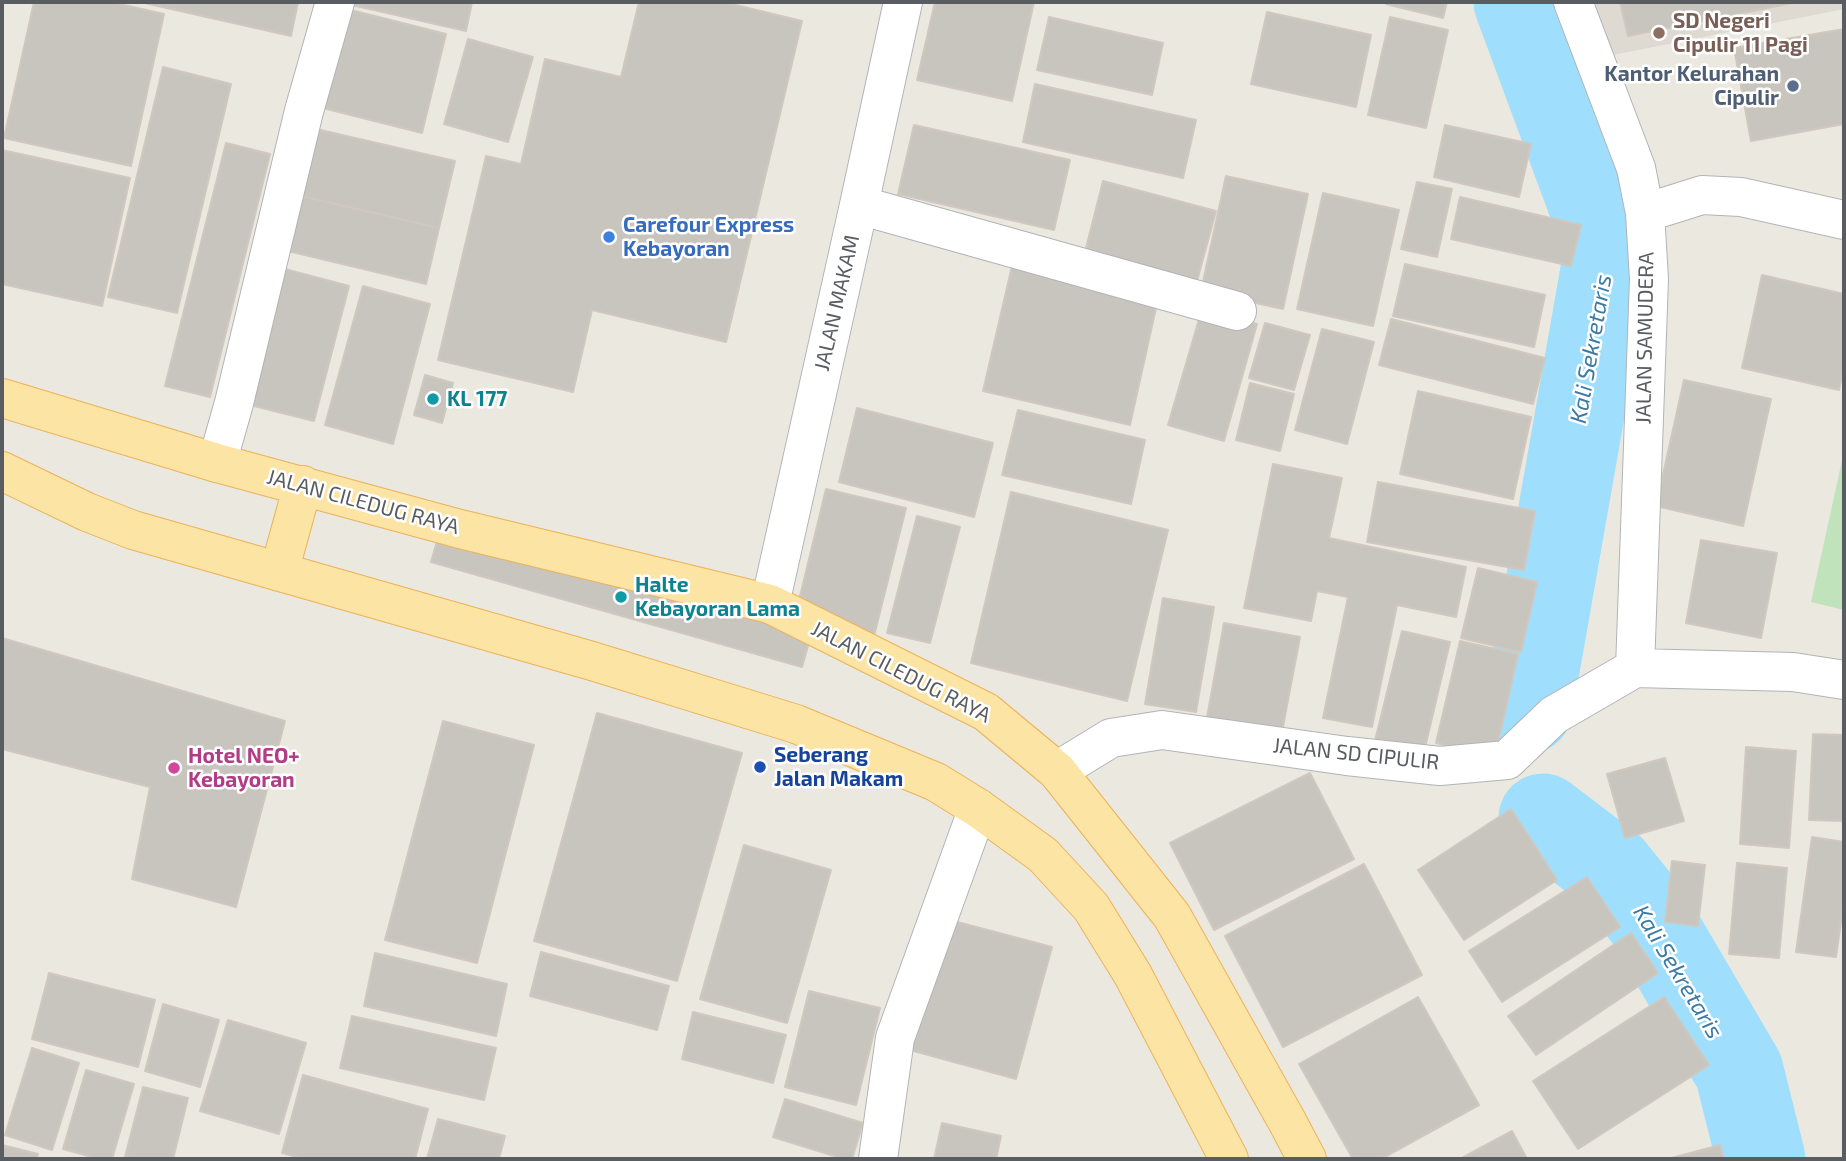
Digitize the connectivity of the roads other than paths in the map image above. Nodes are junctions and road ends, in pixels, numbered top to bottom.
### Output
1 (335, 2) edge
2 (903, 2) edge
3 (1573, 2) edge
4 (859, 205) junction
5 (1645, 213) junction
6 (1844, 220) edge
7 (1237, 311) dead end
8 (2, 398) edge
9 (217, 463) junction
10 (2, 471) edge
11 (303, 485) junction
12 (279, 572) junction
13 (770, 604) junction
14 (1635, 668) junction
15 (1844, 680) edge
16 (1058, 771) junction
17 (978, 808) junction
18 (878, 1159) edge
19 (1229, 1159) edge
20 (1307, 1159) edge

1 - 9 street
2 - 4 street, JALAN MAKAM
3 - 5 street, JALAN SAMUDERA
4 - 7 street
4 - 13 street, JALAN MAKAM
5 - 6 street
5 - 14 street, JALAN SAMUDERA
8 - 9 main road, JALAN CILEDUG RAYA
9 - 11 main road, JALAN CILEDUG RAYA
10 - 12 main road
11 - 12 main road
11 - 13 main road, JALAN CILEDUG RAYA
12 - 17 main road
13 - 16 main road, JALAN CILEDUG RAYA
14 - 15 street
14 - 16 street, JALAN SD CIPULIR
16 - 20 main road, JALAN CILEDUG RAYA
17 - 18 street
17 - 19 main road

